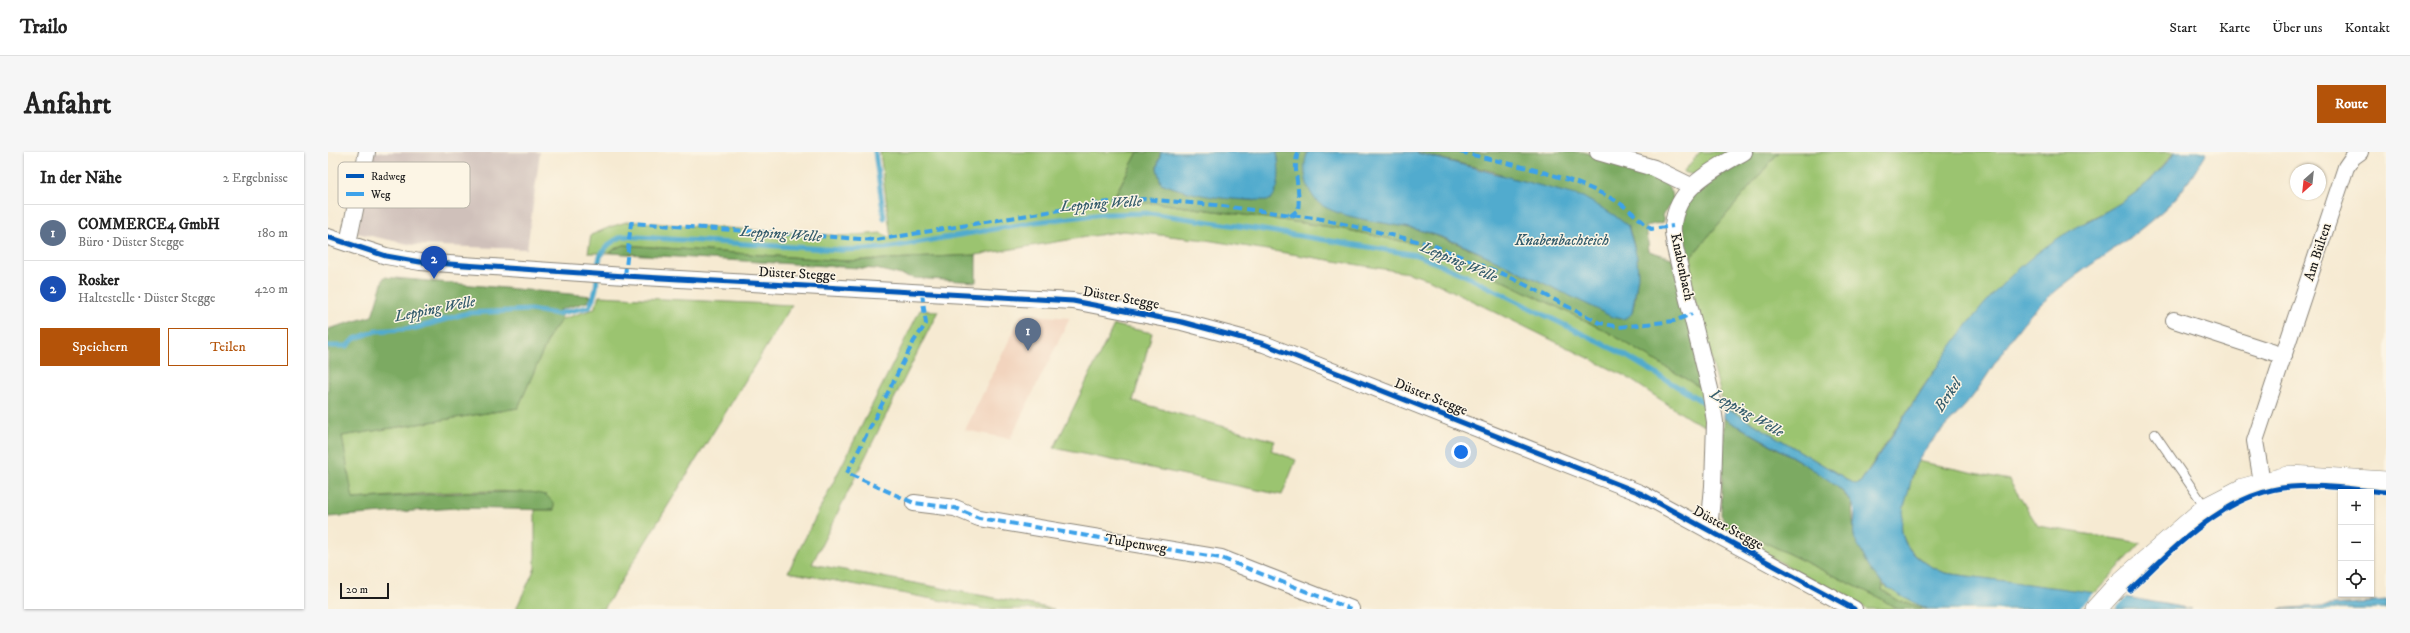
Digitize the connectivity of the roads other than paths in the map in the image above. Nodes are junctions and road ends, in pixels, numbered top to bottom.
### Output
1 (367, 152) edge
2 (1598, 152) edge
3 (1744, 152) edge
4 (2360, 152) edge
5 (365, 162) edge
6 (1691, 186) junction
7 (355, 208) edge
8 (328, 237) edge
9 (348, 243) junction
10 (2174, 320) dead end
11 (2284, 356) junction
12 (2155, 434) dead end
13 (2262, 482) junction
14 (2386, 482) edge
15 (914, 503) dead end
16 (2206, 508) junction
17 (1708, 531) junction
18 (1351, 609) edge
19 (1854, 609) edge
20 (2096, 609) edge

1 - 5 street
2 - 6 street
3 - 6 street, Knabenbach
4 - 11 street, Am Bülten
6 - 17 street, Knabenbach
7 - 9 street
8 - 9 street, Düster Stegge
9 - 17 street, Düster Stegge
10 - 11 street
11 - 13 street, Am Bülten
12 - 16 lane
13 - 14 street
13 - 16 street
15 - 18 street, Tulpenweg
16 - 20 street
17 - 19 street, Düster Stegge

